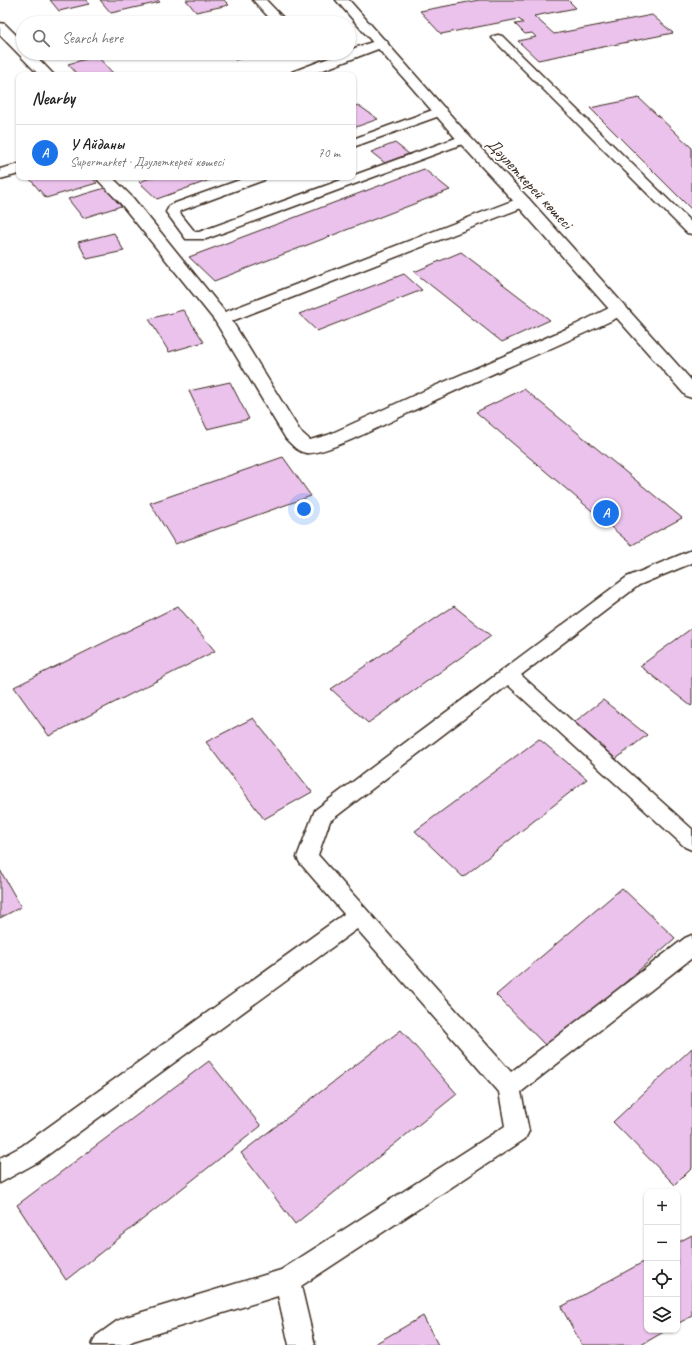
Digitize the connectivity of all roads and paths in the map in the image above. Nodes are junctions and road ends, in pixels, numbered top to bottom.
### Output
1 (259, 0) edge
2 (342, 0) edge
3 (274, 16) edge
4 (0, 27) edge
5 (498, 38) dead end
6 (16, 43) edge
7 (381, 43) junction
8 (356, 50) edge
9 (33, 60) edge
10 (320, 60) edge
11 (44, 72) edge
12 (301, 72) edge
13 (441, 111) junction
14 (464, 139) junction
15 (356, 142) edge
16 (16, 170) edge
17 (0, 174) edge
18 (356, 179) edge
19 (106, 180) edge
20 (252, 180) edge
21 (353, 180) edge
22 (523, 202) junction
23 (692, 230) edge
24 (619, 310) junction
25 (222, 319) junction
26 (692, 392) edge
27 (692, 556) edge
28 (508, 675) junction
29 (692, 841) edge
30 (359, 915) junction
31 (692, 945) edge
32 (509, 1087) junction
33 (0, 1171) edge
34 (287, 1281) junction
35 (105, 1345) edge
36 (302, 1345) edge

1 - 3 street
2 - 7 street, Дәулеткерей көшесі
4 - 6 street
5 - 23 lane
7 - 8 street
7 - 13 street, Дәулеткерей көшесі
9 - 11 street
10 - 12 street
13 - 14 street, Дәулеткерей көшесі
13 - 15 lane
14 - 18 lane
14 - 22 street, Дәулеткерей көшесі
16 - 17 street
19 - 25 street
20 - 21 lane
22 - 24 street, Дәулеткерей көшесі
22 - 25 street
24 - 25 street
24 - 26 street, Дәулеткерей көшесі
27 - 28 lane
28 - 29 lane
28 - 30 lane
30 - 32 lane
30 - 33 lane
31 - 32 lane
32 - 34 lane
34 - 35 lane
34 - 36 lane

